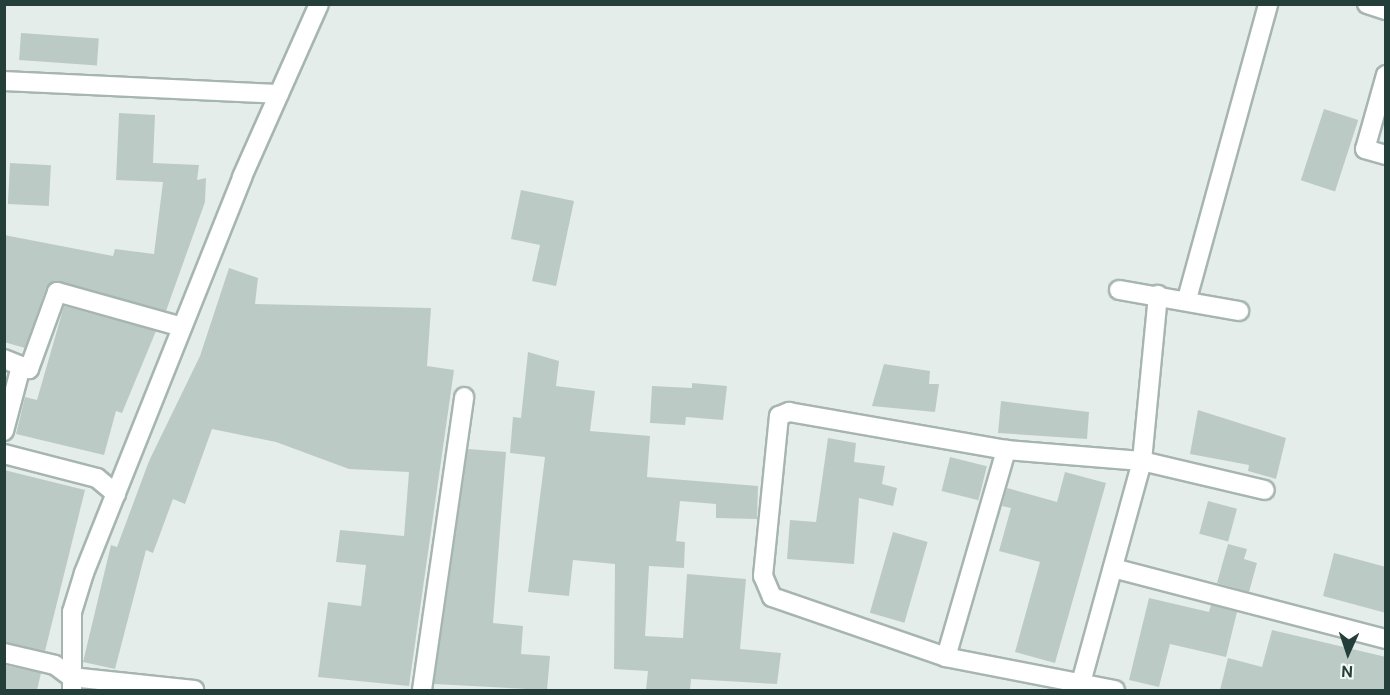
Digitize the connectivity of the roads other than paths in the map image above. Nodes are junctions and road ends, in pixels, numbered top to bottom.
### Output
1 (319, 4) edge
2 (1268, 4) edge
3 (1367, 4) edge
4 (1386, 10) edge
5 (1386, 75) edge
6 (4, 81) edge
7 (279, 94) junction
8 (1386, 155) edge
9 (1119, 290) dead end
10 (1158, 295) junction
11 (1187, 299) junction
12 (1239, 311) dead end
13 (182, 327) junction
14 (13, 362) edge
15 (464, 397) dead end
16 (4, 431) edge
17 (1006, 450) junction
18 (4, 454) edge
19 (1142, 461) junction
20 (1265, 490) dead end
21 (116, 494) junction
22 (1113, 568) junction
23 (1386, 639) edge
24 (4, 653) edge
25 (946, 657) junction
26 (71, 684) edge
27 (1080, 687) edge
28 (194, 690) edge
29 (422, 690) edge
30 (1115, 690) edge

1 - 7 street
2 - 11 street
3 - 4 street
5 - 8 street
6 - 7 street
7 - 13 street
9 - 10 street
10 - 11 street
10 - 19 street
11 - 12 street
13 - 14 street
13 - 21 street
14 - 16 street
15 - 29 street
17 - 19 street
17 - 25 street
17 - 25 street
18 - 21 street
19 - 20 street
19 - 22 street
21 - 26 street
22 - 23 street
22 - 27 street
24 - 26 street
25 - 27 street
26 - 28 street
27 - 30 street

